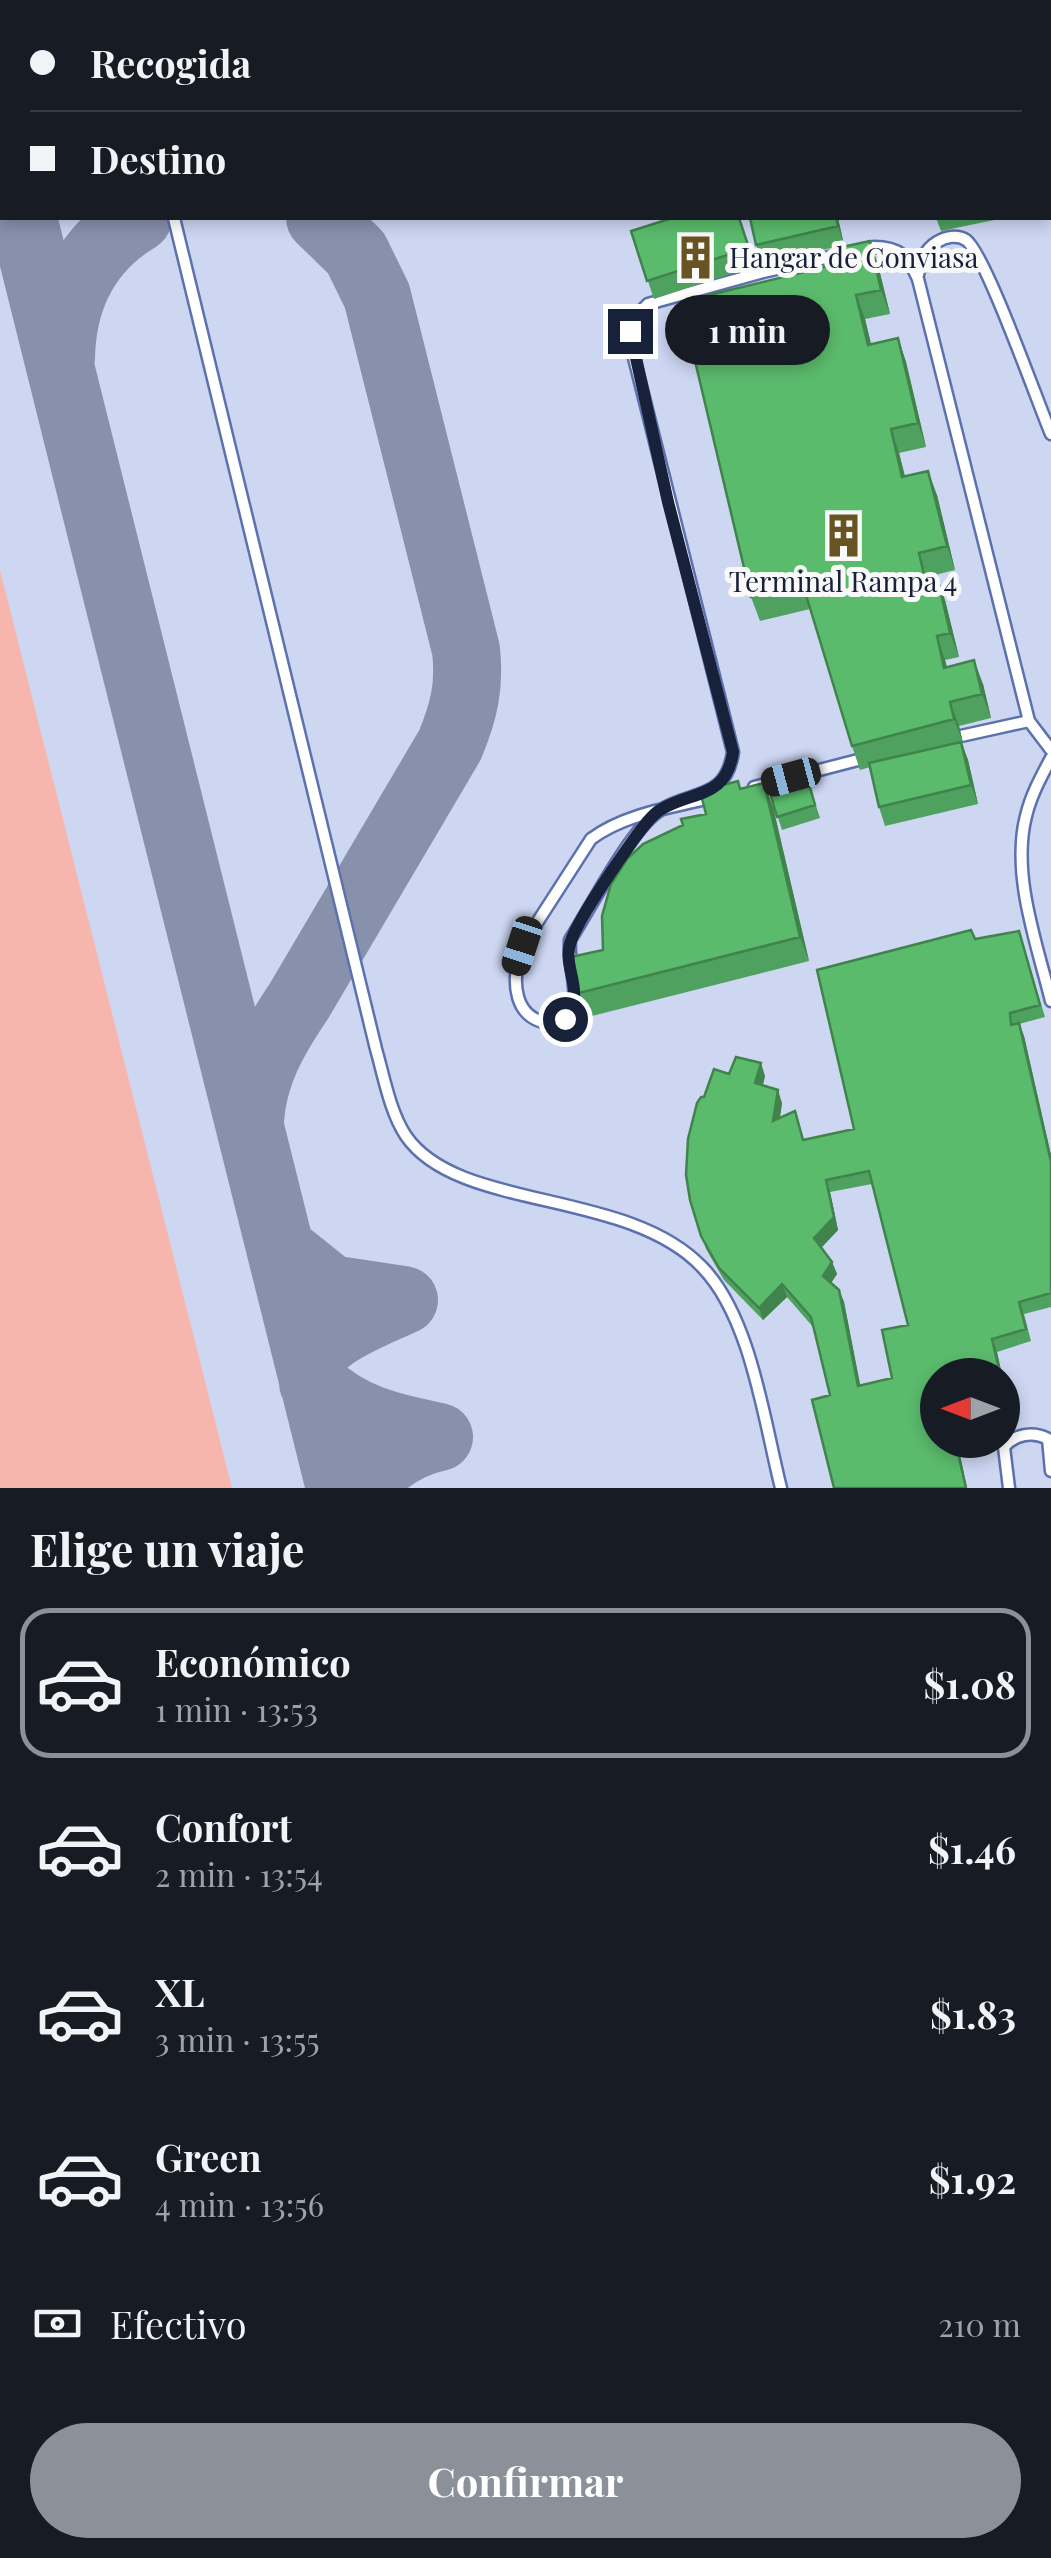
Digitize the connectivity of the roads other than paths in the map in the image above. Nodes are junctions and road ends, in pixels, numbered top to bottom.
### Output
1 (174, 220) edge
2 (918, 279) junction
3 (1051, 434) edge
4 (1029, 721) junction
5 (962, 736) dead end
6 (1051, 750) edge
7 (1051, 758) edge
8 (858, 760) edge
9 (748, 788) edge
10 (730, 793) edge
11 (656, 812) junction
12 (1051, 1001) edge
13 (1051, 1471) edge
14 (781, 1488) edge
15 (1009, 1488) edge

1 - 14 lane
2 - 3 lane
2 - 4 lane
2 - 11 lane
4 - 5 lane
4 - 6 lane
7 - 12 lane
8 - 9 lane
10 - 11 lane
11 - 11 lane
13 - 15 lane

